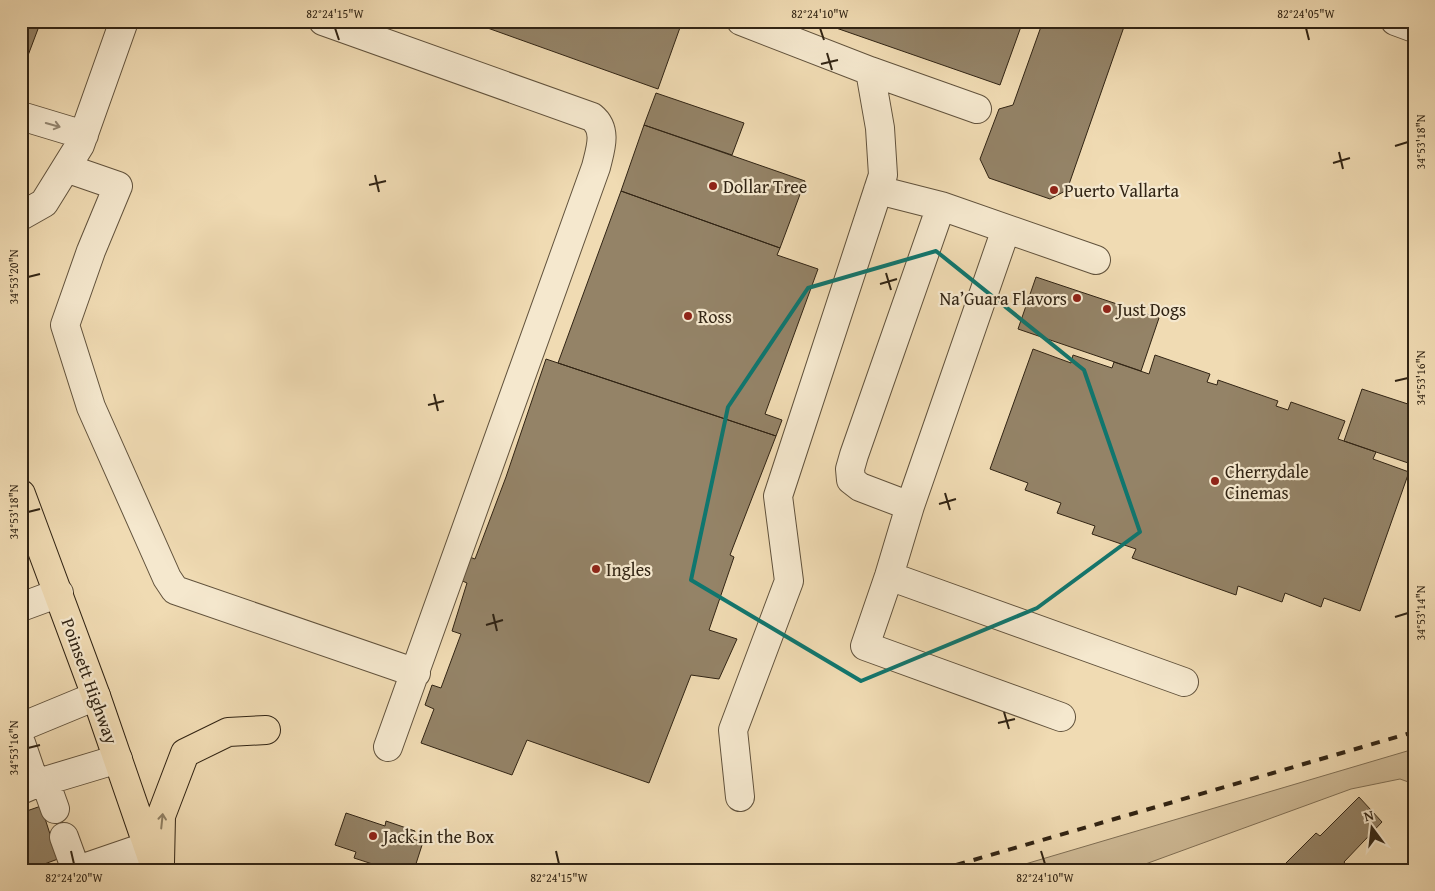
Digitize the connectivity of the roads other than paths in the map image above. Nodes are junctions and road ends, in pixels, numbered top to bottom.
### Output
1 (124, 21) edge
2 (323, 21) edge
3 (741, 21) edge
4 (1395, 21) edge
5 (1414, 28) edge
6 (870, 71) junction
7 (977, 109) dead end
8 (21, 116) edge
9 (84, 135) junction
10 (66, 168) junction
11 (878, 190) junction
12 (941, 206) junction
13 (21, 216) edge
14 (1006, 229) junction
15 (1096, 260) dead end
16 (21, 494) edge
17 (910, 506) junction
18 (29, 540) edge
19 (889, 576) junction
20 (59, 593) junction
21 (21, 607) edge
22 (416, 673) junction
23 (1184, 682) dead end
24 (96, 696) junction
25 (1061, 718) dead end
26 (21, 726) edge
27 (266, 730) dead end
28 (21, 743) edge
29 (388, 747) dead end
30 (118, 759) junction
31 (34, 785) edge
32 (740, 797) dead end
33 (55, 809) dead end
34 (64, 837) dead end
35 (155, 862) edge
36 (77, 870) edge

1 - 9 street
2 - 22 street
3 - 6 street
4 - 5 street
6 - 7 street
6 - 11 street
8 -> 9 street
9 - 10 street
10 - 13 street
10 - 22 street
11 - 12 street
11 - 32 street
12 - 14 street
12 - 17 street
14 - 15 street
14 - 17 street
16 - 18 highway, Poinsett Highway
17 - 19 street
18 - 20 highway, Poinsett Highway
19 - 23 street
19 - 25 street
20 - 21 street
20 - 24 highway, Poinsett Highway
22 - 29 street
24 - 26 street
24 - 30 highway, Poinsett Highway
35 -> 27 highway
28 - 31 street
30 - 31 street
30 - 35 highway, Poinsett Highway
31 - 33 street
34 - 36 street
35 - 36 street

